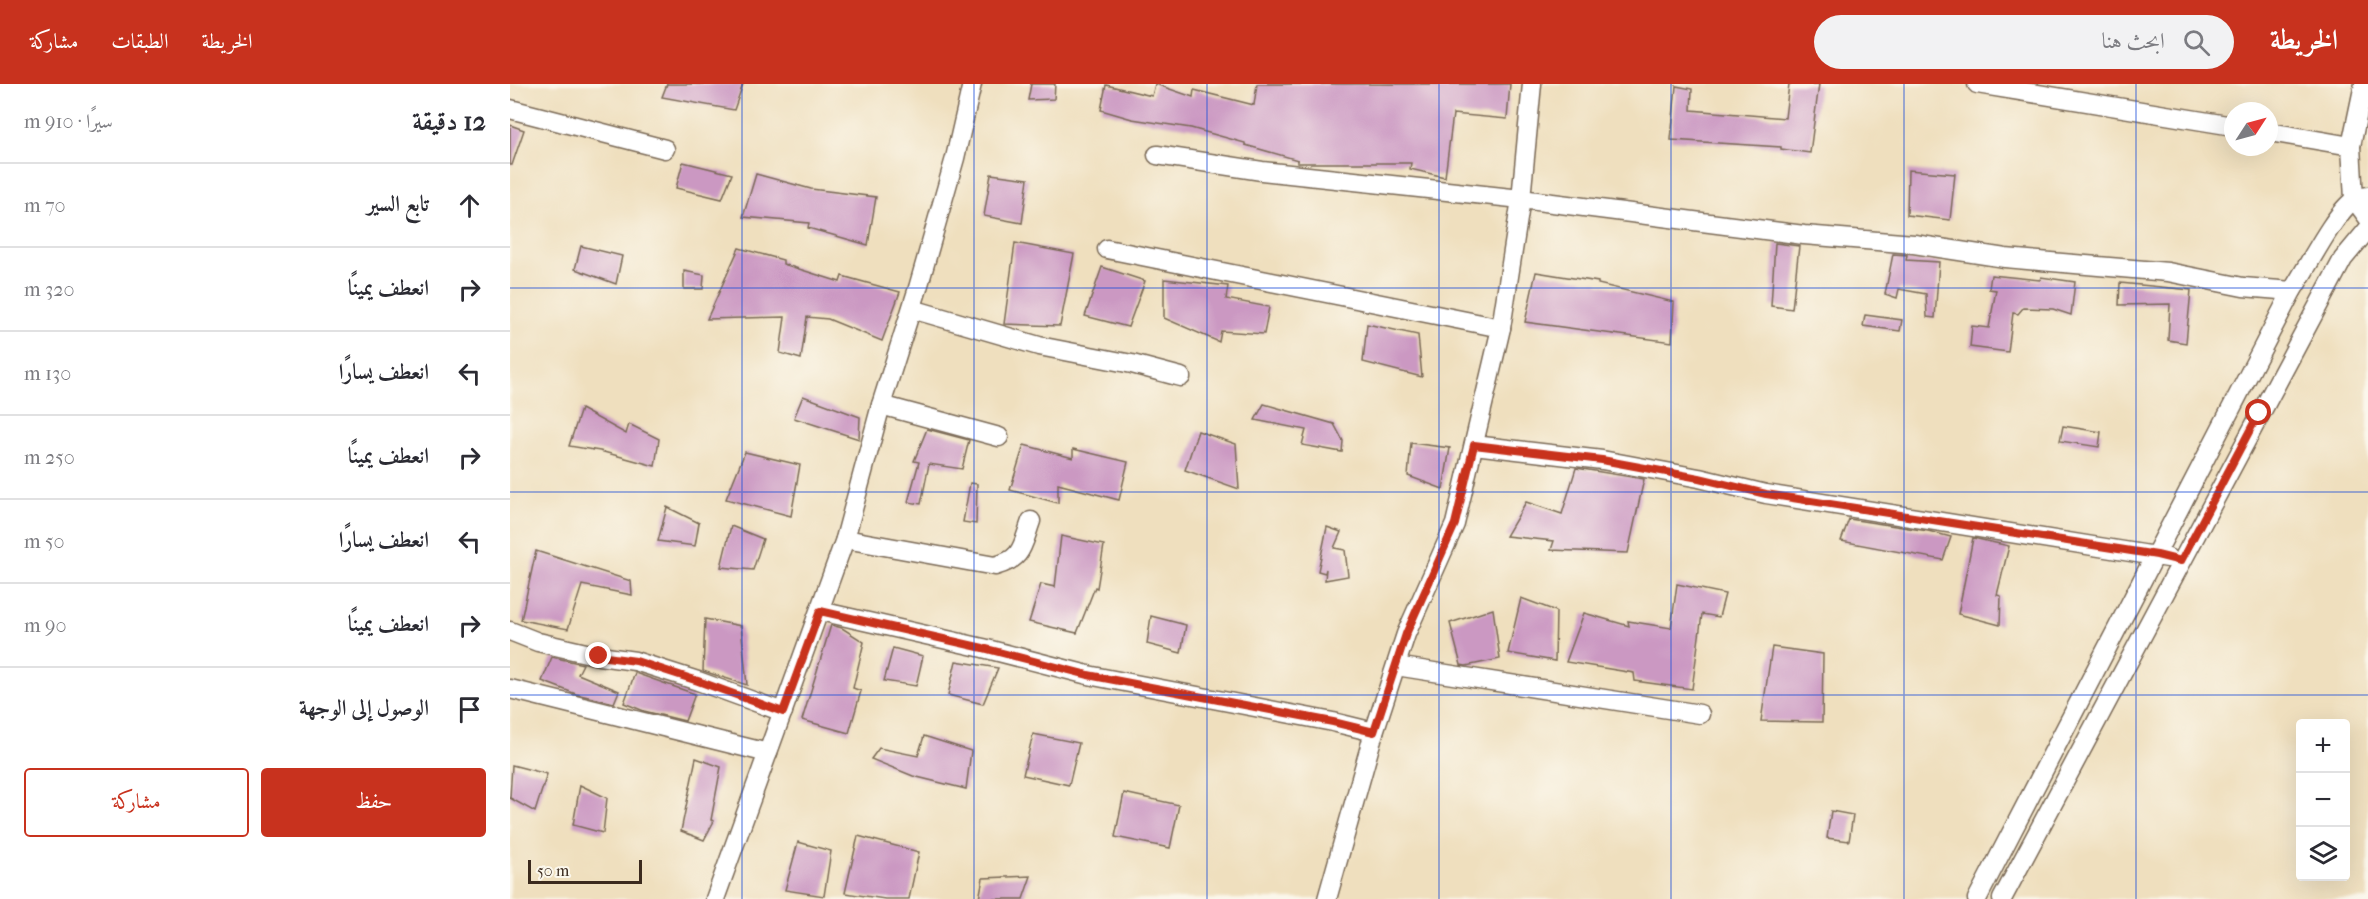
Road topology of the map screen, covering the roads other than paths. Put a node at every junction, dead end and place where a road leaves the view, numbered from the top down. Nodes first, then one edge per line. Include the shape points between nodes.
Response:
1 (972, 84) edge
2 (1532, 84) edge
3 (1977, 84) edge
4 (2364, 84) edge
5 (510, 109) edge
6 (2224, 125) edge
7 (2278, 134) edge
8 (2351, 146) junction
9 (664, 148) dead end
10 (1157, 155) dead end
11 (2361, 197) edge
12 (1521, 199) junction
13 (2368, 218) edge
14 (2368, 229) edge
15 (1107, 249) dead end
16 (2292, 291) junction
17 (912, 309) junction
18 (1501, 328) junction
19 (1181, 377) dead end
20 (881, 405) junction
21 (999, 437) dead end
22 (1474, 445) junction
23 (1031, 521) dead end
24 (845, 539) junction
25 (2157, 555) junction
26 (2181, 561) junction
27 (820, 611) junction
28 (510, 631) edge
29 (1396, 666) junction
30 (510, 689) edge
31 (783, 712) junction
32 (1700, 714) dead end
33 (1374, 732) junction
34 (768, 753) junction
35 (1988, 878) junction
36 (2007, 896) edge
37 (715, 899) edge
38 (1327, 899) edge
39 (1977, 899) edge

1 - 17 street
2 - 12 street
3 - 6 street
4 - 8 street
5 - 9 street
7 - 8 street
8 - 11 street
10 - 12 street via 1262,171
11 - 13 street
11 - 16 street via 2327,232
12 - 16 street via 2005,258 2168,272 2243,288
12 - 18 street
14 - 26 street via 2343,259
15 - 18 street
16 - 25 street
17 - 19 street via 1039,346
17 - 20 street
18 - 22 street
20 - 21 street
20 - 24 street
22 - 25 street via 1602,460 1766,494
22 - 29 street via 1455,524 1406,634
23 - 24 street via 1020,554 995,566
24 - 27 street
25 - 26 street
25 - 35 street
26 - 36 street
27 - 31 street
27 - 33 street via 1088,675
28 - 31 street via 538,642 636,661
29 - 32 street
29 - 33 street
30 - 34 street
31 - 34 street
33 - 38 street
34 - 37 street
35 - 36 street
35 - 39 street

